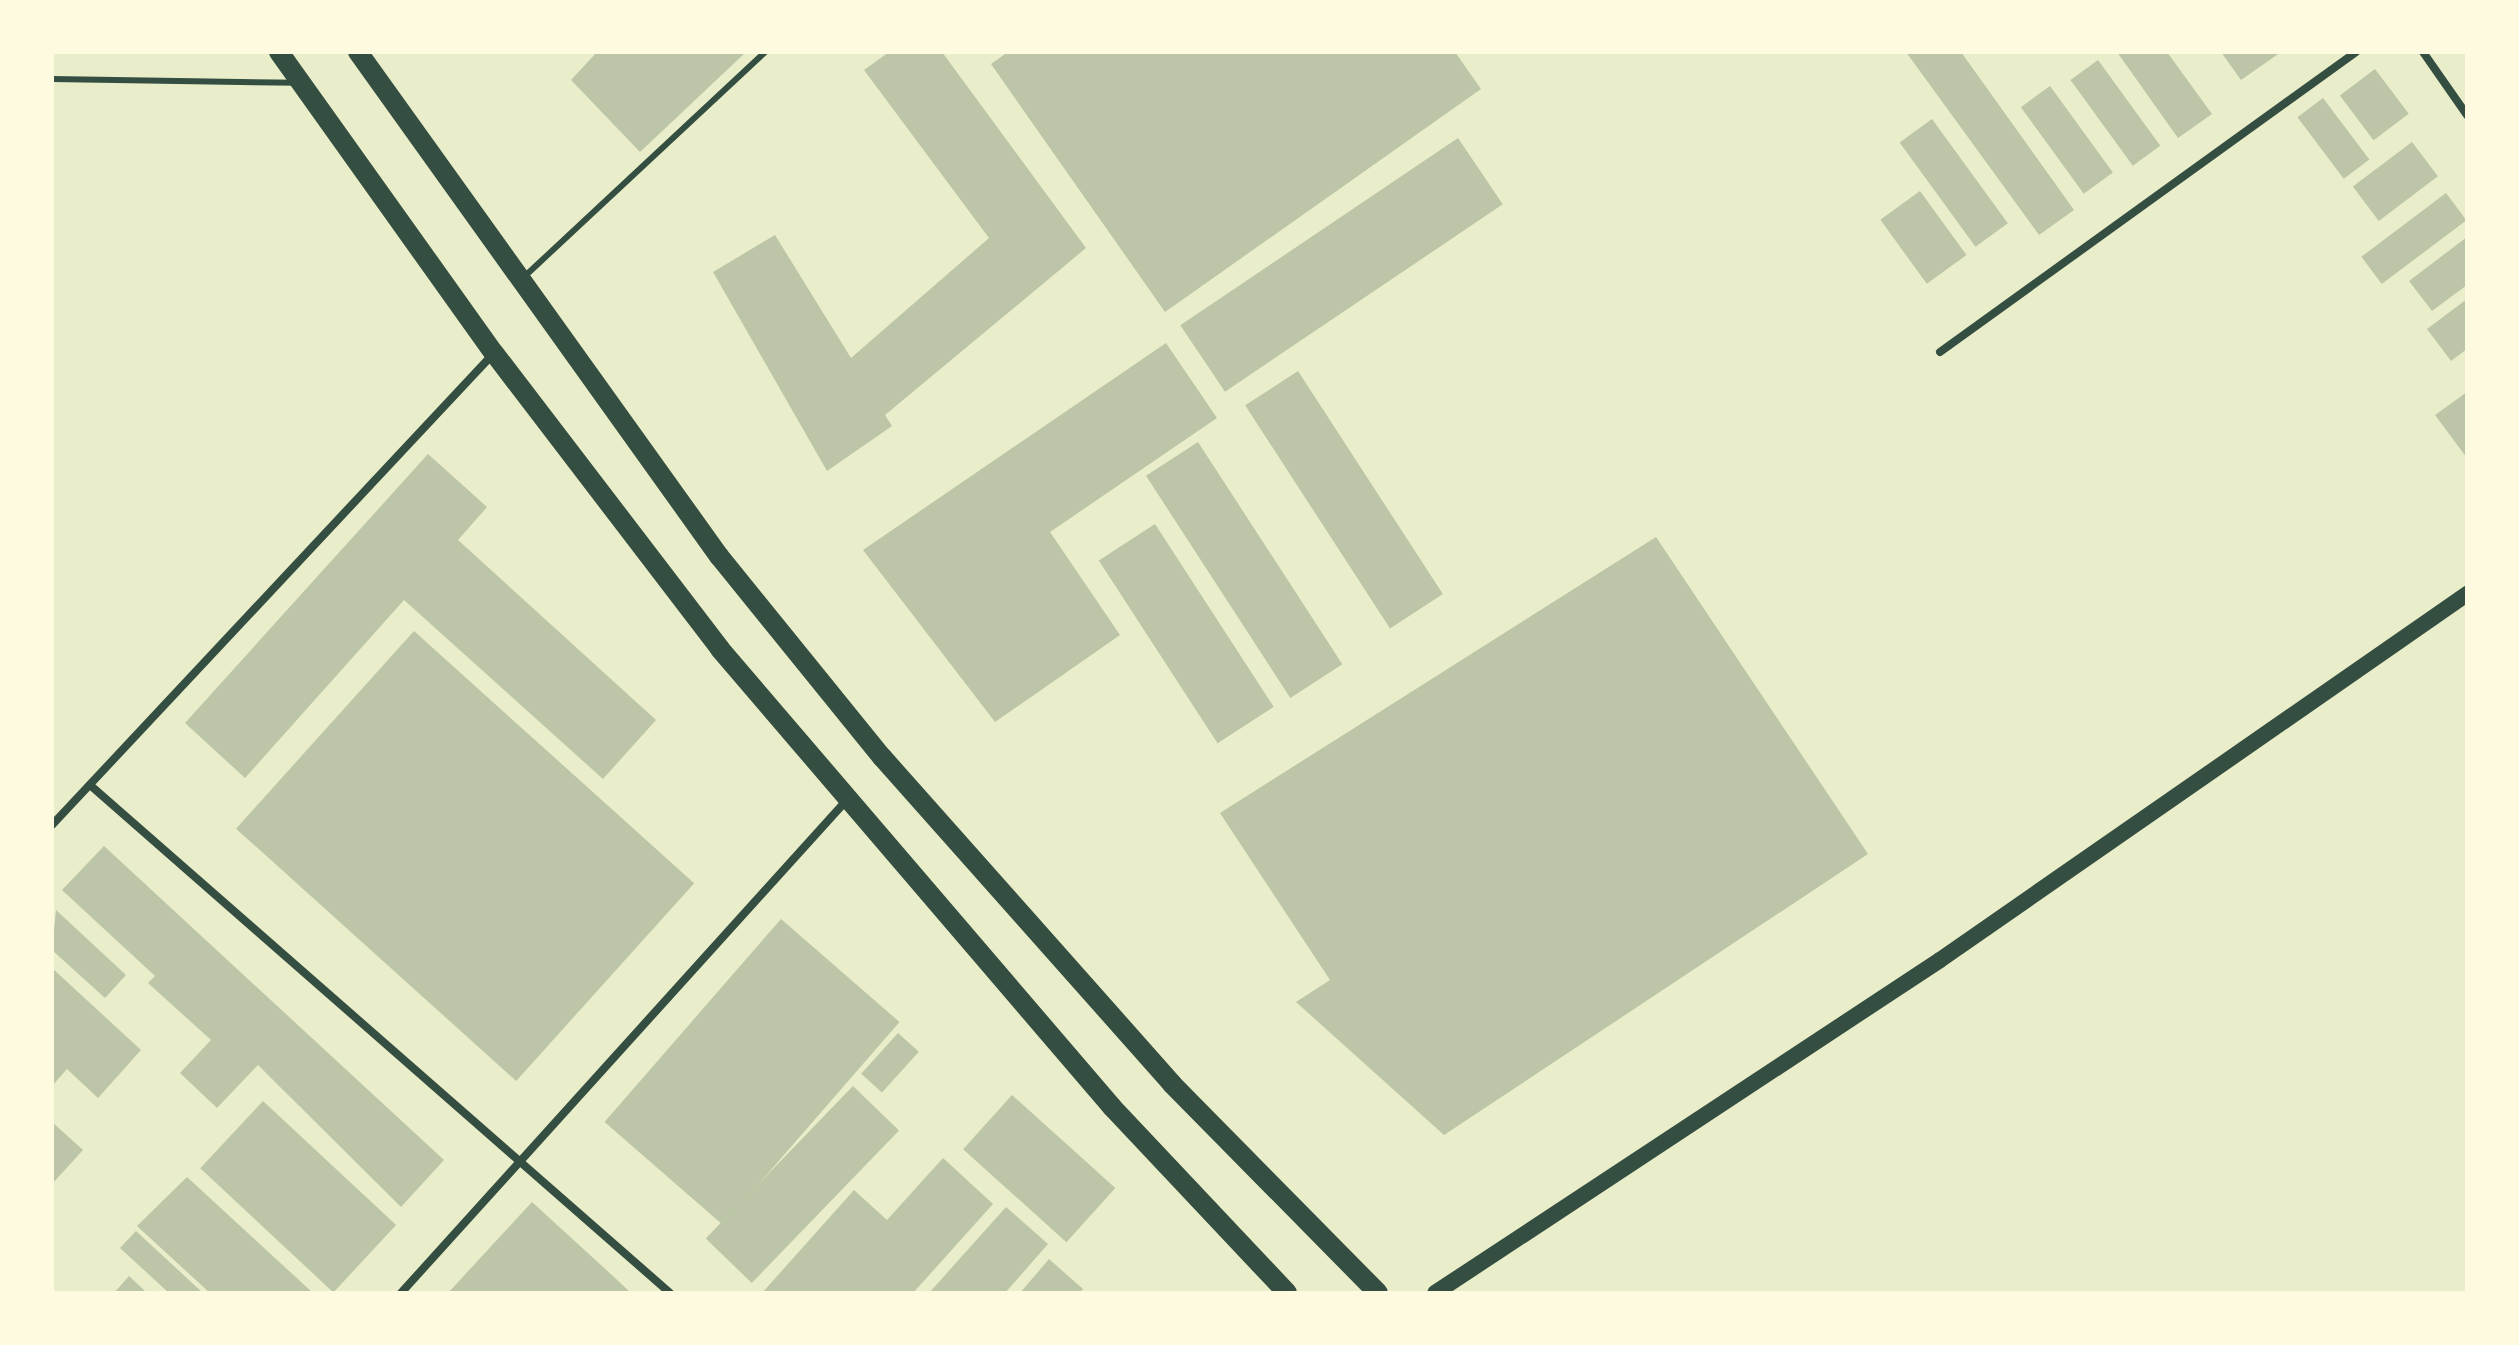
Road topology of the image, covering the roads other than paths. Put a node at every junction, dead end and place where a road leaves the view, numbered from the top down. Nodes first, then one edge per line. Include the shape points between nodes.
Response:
1 (279, 52) edge
2 (358, 52) edge
3 (765, 52) edge
4 (2356, 52) edge
5 (2423, 52) edge
6 (52, 79) edge
7 (301, 83) junction
8 (2467, 115) edge
9 (519, 282) junction
10 (1940, 352) dead end
11 (494, 353) junction
12 (2467, 594) edge
13 (90, 785) junction
14 (845, 802) junction
15 (52, 825) edge
16 (519, 1161) junction
17 (401, 1293) edge
18 (670, 1293) edge
19 (1287, 1293) edge
20 (1378, 1293) edge
21 (1435, 1293) edge

1 - 7 main road
2 - 9 main road
3 - 9 lane
4 - 10 street
5 - 8 street
6 - 7 lane
7 - 11 main road
9 - 20 main road via 719,556 882,757 1172,1084
11 - 13 street
11 - 14 main road
12 - 21 main road via 1940,960
13 - 15 street
13 - 16 street
14 - 16 street
14 - 19 main road
16 - 17 street
16 - 18 street

